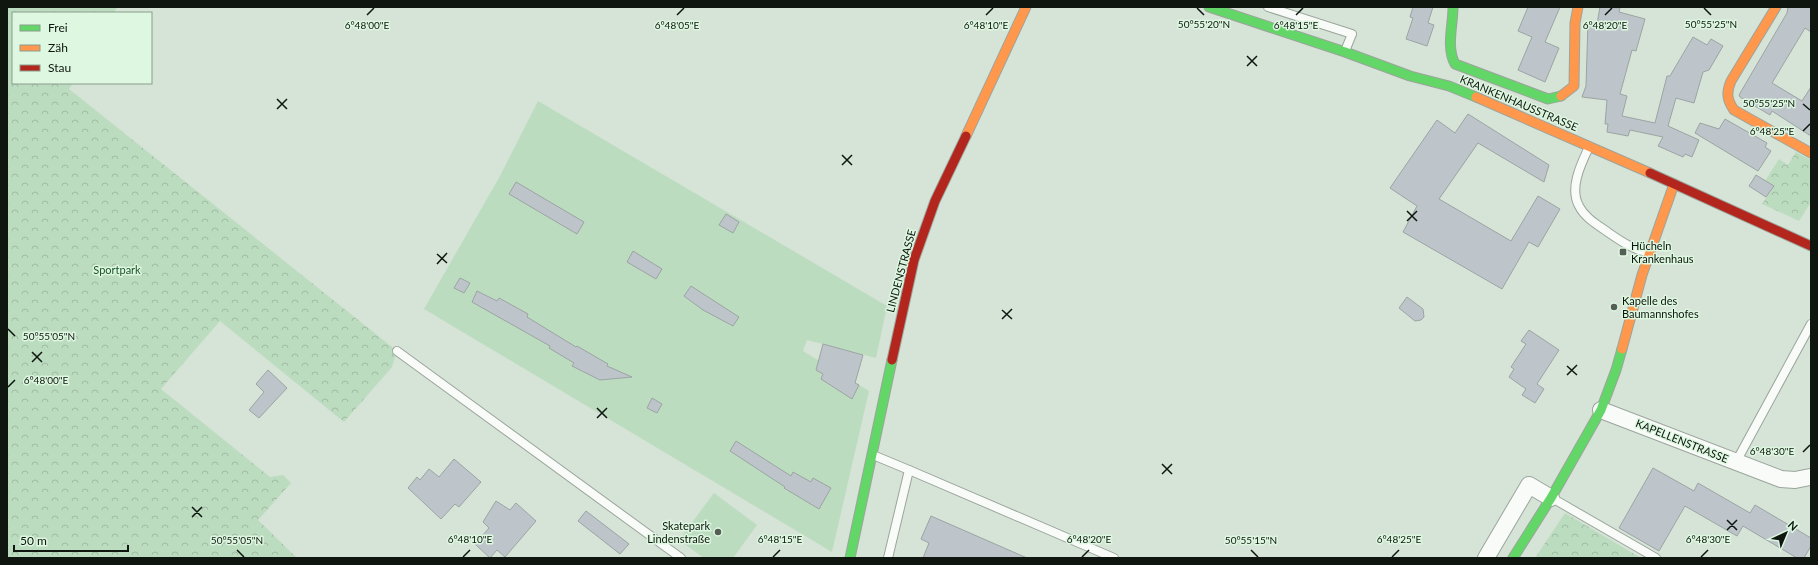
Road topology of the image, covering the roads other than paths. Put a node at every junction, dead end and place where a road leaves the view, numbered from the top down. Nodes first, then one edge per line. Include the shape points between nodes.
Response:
1 (1026, 7) edge
2 (1209, 7) edge
3 (1268, 7) edge
4 (1453, 7) edge
5 (1578, 7) edge
6 (1776, 7) edge
7 (1344, 52) junction
8 (1589, 147) junction
9 (1811, 153) edge
10 (1674, 184) junction
11 (1811, 246) edge
12 (1651, 253) junction
13 (1811, 324) edge
14 (397, 352) dead end
15 (1600, 410) junction
16 (872, 455) junction
17 (1736, 462) junction
18 (908, 470) junction
19 (1810, 477) dead end
20 (1551, 498) junction
21 (681, 558) edge
22 (850, 558) edge
23 (888, 558) edge
24 (1114, 558) edge
25 (1486, 558) edge
26 (1513, 558) edge
27 (1656, 558) edge

1 - 16 street, LINDENSTRASSE via 935,201 914,260
2 - 7 street, KRANKENHAUSSTRASSE
3 - 7 lane via 1352,34
4 - 5 street via 1453,26 1449,41 1451,58 1455,64 1548,99 1559,98 1574,86
6 - 9 street via 1731,81 1726,92 1728,102 1734,110
7 - 8 street, KRANKENHAUSSTRASSE via 1410,76 1449,86
8 - 10 street, KRANKENHAUSSTRASSE
8 - 12 lane via 1580,166 1575,187 1578,206 1591,220 1628,246
10 - 11 street, KRANKENHAUSSTRASSE
10 - 12 street
12 - 15 street via 1642,276 1616,370
13 - 17 lane
14 - 21 lane
15 - 17 street, KAPELLENSTRASSE
15 - 20 street
16 - 18 lane
16 - 22 street, LINDENSTRASSE
17 - 19 street, KAPELLENSTRASSE via 1781,479
18 - 23 lane
18 - 24 lane
20 - 25 street via 1529,485
20 - 26 street
20 - 27 lane

